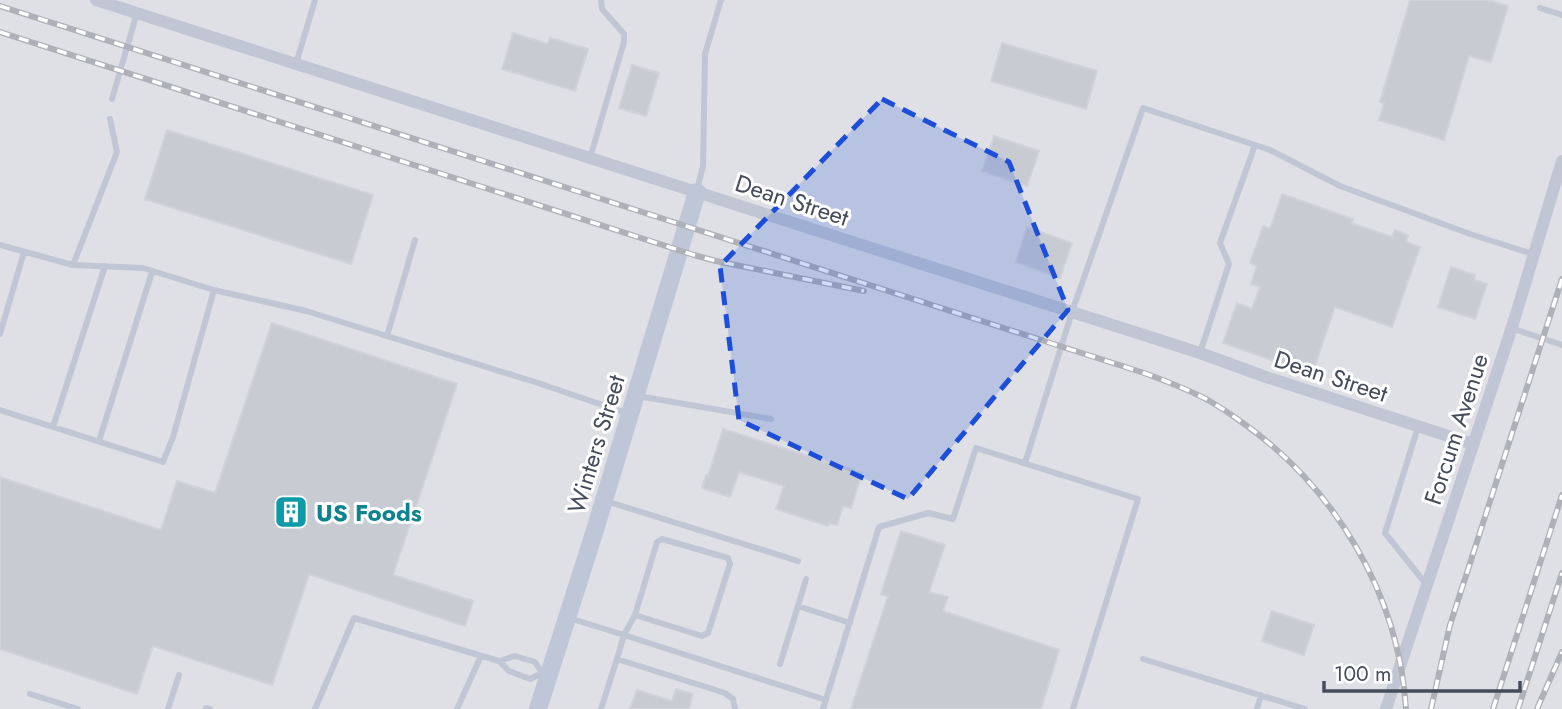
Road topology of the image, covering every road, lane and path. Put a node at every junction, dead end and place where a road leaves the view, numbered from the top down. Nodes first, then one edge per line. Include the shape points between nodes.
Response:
1 (96, 0) edge
2 (315, 0) edge
3 (601, 0) edge
4 (721, 0) edge
5 (1540, 8) dead end
6 (137, 13) junction
7 (1562, 15) edge
8 (296, 64) junction
9 (112, 99) dead end
10 (110, 119) dead end
11 (1255, 145) junction
12 (590, 158) junction
13 (1562, 161) edge
14 (697, 192) junction
15 (415, 240) dead end
16 (0, 245) edge
17 (24, 252) junction
18 (1534, 254) junction
19 (73, 265) junction
20 (105, 266) junction
21 (152, 272) junction
22 (214, 290) junction
23 (1072, 312) junction
24 (1511, 328) junction
25 (0, 334) edge
26 (387, 336) junction
27 (1562, 345) edge
28 (1200, 353) junction
29 (636, 396) junction
30 (0, 410) edge
31 (630, 415) junction
32 (771, 419) dead end
33 (53, 427) junction
34 (1418, 427) junction
35 (99, 442) junction
36 (1473, 444) junction
37 (1025, 463) junction
38 (604, 501) junction
39 (798, 561) dead end
40 (806, 579) dead end
41 (1427, 586) junction
42 (798, 607) junction
43 (635, 615) junction
44 (567, 617) junction
45 (850, 623) junction
46 (624, 635) junction
47 (481, 656) junction
48 (617, 659) junction
49 (1143, 659) dead end
50 (499, 661) junction
51 (780, 664) dead end
52 (545, 674) junction
53 (179, 675) dead end
54 (30, 694) dead end
55 (1261, 695) junction
56 (826, 700) junction
57 (78, 709) edge
58 (168, 709) edge
59 (315, 709) edge
60 (457, 709) edge
61 (538, 709) edge
62 (601, 709) edge
63 (735, 709) edge
64 (823, 709) edge
65 (1073, 709) edge
66 (1257, 709) edge
67 (1305, 709) edge
68 (1386, 709) edge

1 - 6 street, Dean Street
2 - 8 lane
3 - 12 lane via 602,9 624,34 624,42
4 - 14 lane via 705,54 703,166
5 - 7 lane
6 - 8 street, Dean Street
6 - 9 lane
8 - 12 street, Dean Street
10 - 19 lane via 117,152
11 - 18 lane via 1340,186
11 - 23 lane via 1143,108
11 - 28 lane via 1220,243 1228,264
12 - 14 street, Dean Street
13 - 18 street, Forcum Avenue
14 - 23 street, Dean Street
14 - 29 street, Winters Street
15 - 26 lane
16 - 17 lane
17 - 19 lane
17 - 25 lane
18 - 24 street, Forcum Avenue
19 - 20 lane
20 - 21 lane
20 - 33 lane
21 - 22 lane
21 - 35 lane
22 - 26 lane
22 - 35 lane via 163,462
23 - 28 street, Dean Street
23 - 37 lane
24 - 27 lane
24 - 36 street, Forcum Avenue
26 - 31 lane
28 - 34 street, Dean Street
29 - 31 street, Winters Street
29 - 32 lane
30 - 33 lane
31 - 38 street, Winters Street
33 - 35 lane
34 - 36 street, Dean Street
34 - 41 lane via 1385,533
36 - 41 street, Forcum Avenue
37 - 45 lane via 976,447 953,519 928,513 880,527
37 - 65 lane via 1138,499
38 - 39 lane
38 - 44 street, Winters Street
40 - 42 lane
41 - 68 street, Forcum Avenue
42 - 45 lane
42 - 51 lane
43 - 43 lane via 657,542 662,539 727,558 730,564 708,633 702,636
43 - 46 lane
44 - 46 lane
44 - 52 street, Winters Street
45 - 56 lane
46 - 48 lane
46 - 56 lane
47 - 50 lane
47 - 59 lane via 354,618
47 - 60 lane
48 - 62 lane
48 - 63 lane via 725,693 733,699
49 - 55 lane
50 - 52 lane via 509,671 530,679
50 - 52 lane via 515,656 535,662
52 - 61 street, Winters Street
53 - 58 lane
54 - 57 lane
55 - 66 lane
55 - 67 lane
56 - 64 lane

